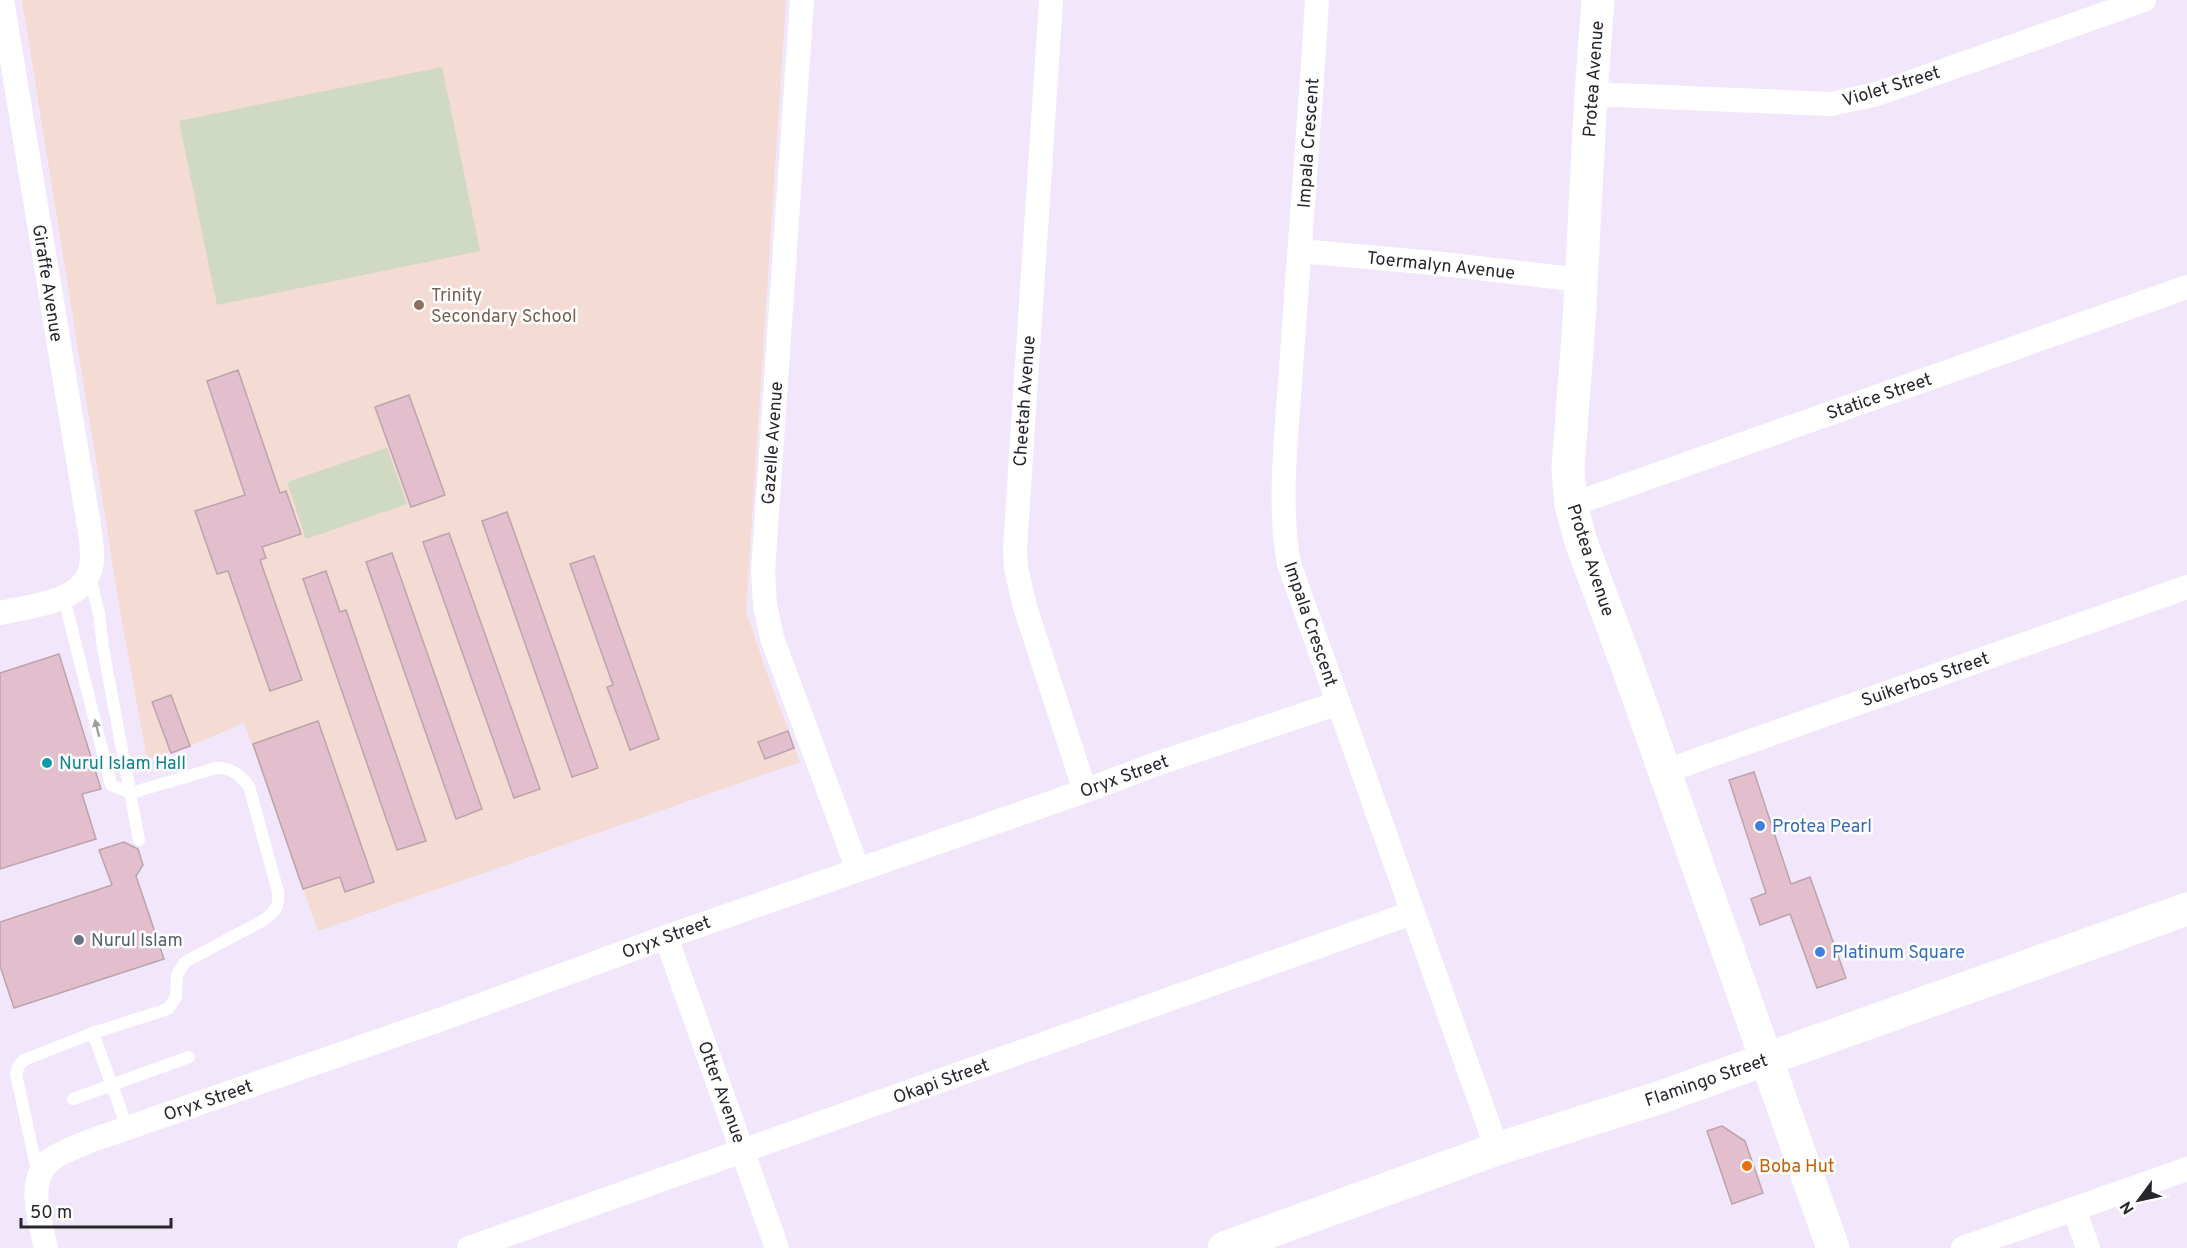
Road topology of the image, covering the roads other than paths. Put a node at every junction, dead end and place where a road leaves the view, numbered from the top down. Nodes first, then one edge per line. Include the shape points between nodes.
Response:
1 (2, 0) edge
2 (802, 0) edge
3 (1052, 0) edge
4 (1317, 0) edge
5 (1598, 0) edge
6 (2144, 0) edge
7 (1591, 94) junction
8 (1300, 251) junction
9 (1581, 280) junction
10 (2187, 287) edge
11 (1571, 505) junction
12 (90, 569) junction
13 (2187, 587) edge
14 (64, 598) junction
15 (0, 613) edge
16 (1338, 703) junction
17 (1664, 772) junction
18 (1085, 791) junction
19 (131, 793) junction
20 (139, 840) dead end
21 (858, 870) junction
22 (2187, 909) edge
23 (1412, 913) junction
24 (666, 937) junction
25 (93, 1034) junction
26 (189, 1057) dead end
27 (1767, 1059) junction
28 (112, 1084) junction
29 (72, 1099) dead end
30 (127, 1127) junction
31 (1497, 1149) junction
32 (743, 1152) junction
33 (2187, 1169) edge
34 (39, 1176) junction
35 (2074, 1209) junction
36 (46, 1248) edge
37 (470, 1248) edge
38 (777, 1248) edge
39 (1224, 1248) edge
40 (1833, 1248) edge
41 (1963, 1248) edge
42 (2088, 1248) edge

1 - 12 street, Giraffe Avenue via 88,520
2 - 21 street, Gazelle Avenue via 763,571 765,605 772,638
3 - 18 street, Cheetah Avenue via 1015,548 1025,608
4 - 8 street, Impala Crescent
5 - 7 street, Protea Avenue
6 - 7 street, Violet Street via 1877,94 1831,104
7 - 9 street, Protea Avenue
8 - 9 street, Toermalyn Avenue
8 - 16 street, Impala Crescent via 1283,519 1289,564
9 - 11 street, Protea Avenue via 1568,468
10 - 11 street, Statice Street
11 - 17 street, Protea Avenue
12 - 14 street via 74,592
12 - 19 lane
13 - 17 street, Suikerbos Street
14 - 15 street
19 -> 14 lane via 111,785
16 - 18 street, Oryx Street
16 - 23 street, Impala Crescent
17 - 27 street, Protea Avenue
18 - 21 street, Oryx Street
19 - 20 lane
19 - 25 lane via 216,768 229,768 239,775 249,786 279,905 264,920 185,962 177,975 176,997 168,1009
21 - 24 street, Oryx Street
22 - 27 street, Flamingo Street
23 - 31 street, Impala Crescent
23 - 32 street, Okapi Street
24 - 30 street, Oryx Street
24 - 32 street, Otter Avenue
25 - 28 lane
25 - 34 lane via 19,1065 16,1074
26 - 28 lane
27 - 31 street, Flamingo Street
27 - 40 street, Protea Avenue
28 - 29 lane
28 - 30 lane
30 - 34 street, Oryx Street via 51,1159
31 - 39 street, Flamingo Street
32 - 37 street, Okapi Street
32 - 38 street, Otter Avenue
33 - 35 street
34 - 36 street via 38,1213
35 - 41 street
35 - 42 street

